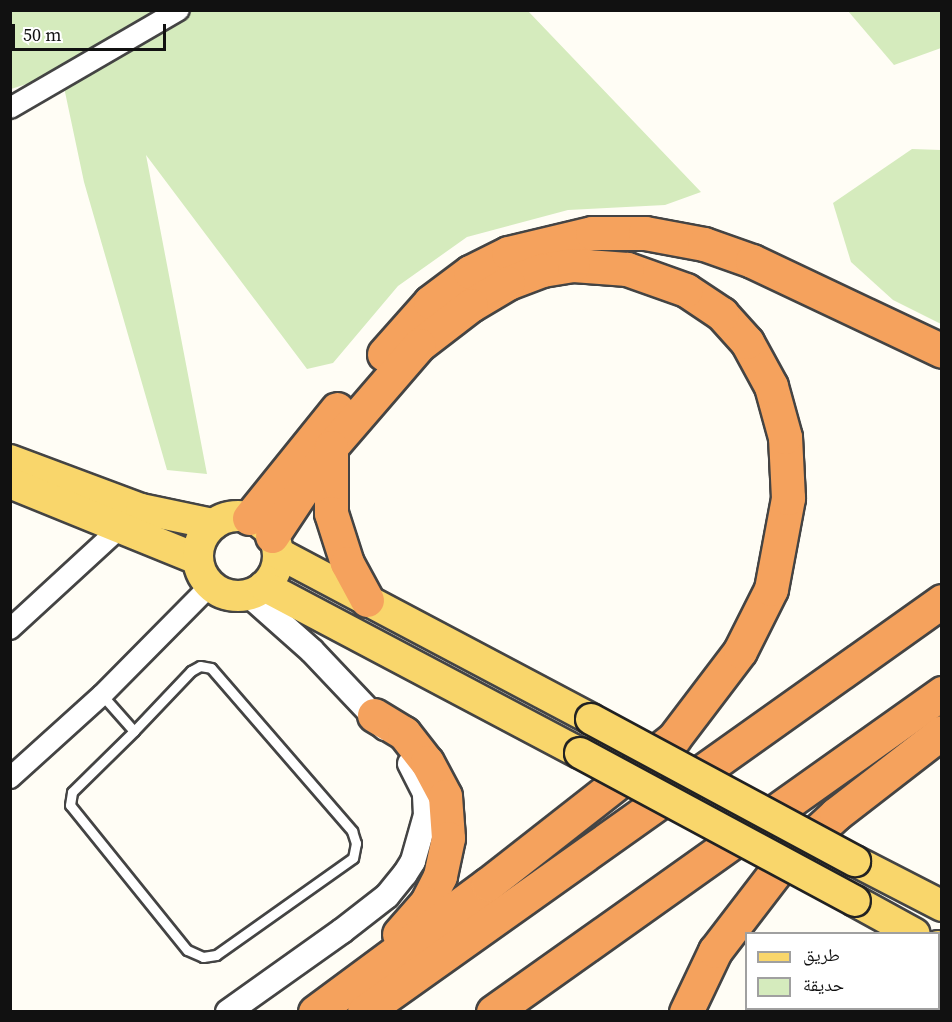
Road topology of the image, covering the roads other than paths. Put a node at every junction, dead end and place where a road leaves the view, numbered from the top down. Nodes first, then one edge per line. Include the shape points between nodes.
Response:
1 (179, 10) edge
2 (11, 107) edge
3 (942, 351) edge
4 (331, 447) junction
5 (10, 460) edge
6 (10, 483) edge
7 (213, 524) junction
8 (122, 525) junction
9 (266, 536) junction
10 (197, 559) junction
11 (210, 586) junction
12 (256, 591) junction
13 (367, 600) junction
14 (942, 601) edge
15 (10, 629) edge
16 (942, 693) edge
17 (102, 695) junction
18 (374, 715) junction
19 (134, 731) junction
20 (942, 732) edge
21 (10, 778) edge
22 (942, 906) edge
23 (913, 932) edge
24 (360, 980) junction
25 (228, 1011) edge
26 (315, 1011) edge
27 (364, 1011) edge
28 (493, 1011) edge
29 (687, 1011) edge

1 - 2 street
3 - 9 highway via 752,261 704,244 645,233 592,233 530,246 470,272 430,302 393,341
4 - 9 highway
4 - 13 highway via 331,513 347,563
4 - 24 highway via 419,345 471,305 508,283 573,265 627,269 661,280 687,290 722,314 747,342 771,386 785,437 788,498 771,589 718,686 674,738
5 - 7 main road via 141,509
6 - 8 main road
7 - 9 main road via 237,516
7 - 10 main road via 199,546
8 - 10 main road
8 - 15 street
9 - 12 main road via 275,572
9 - 13 main road
10 - 11 main road
11 - 12 main road via 235,596
11 - 17 street
12 - 18 street
12 - 23 main road, bridge via 580,753
13 - 22 main road, bridge
14 - 27 highway
16 - 28 highway
17 - 19 lane
17 - 21 street
18 - 24 highway via 404,733 427,762 445,796 448,838 440,876 426,903
18 - 25 street via 409,763 425,793 423,831 413,861 387,896
19 - 19 lane via 191,671 200,666 211,668 352,831 356,843 352,858 216,955 203,957 187,950 70,806 72,792
20 - 29 highway via 836,814 781,865 715,951
24 - 26 highway

